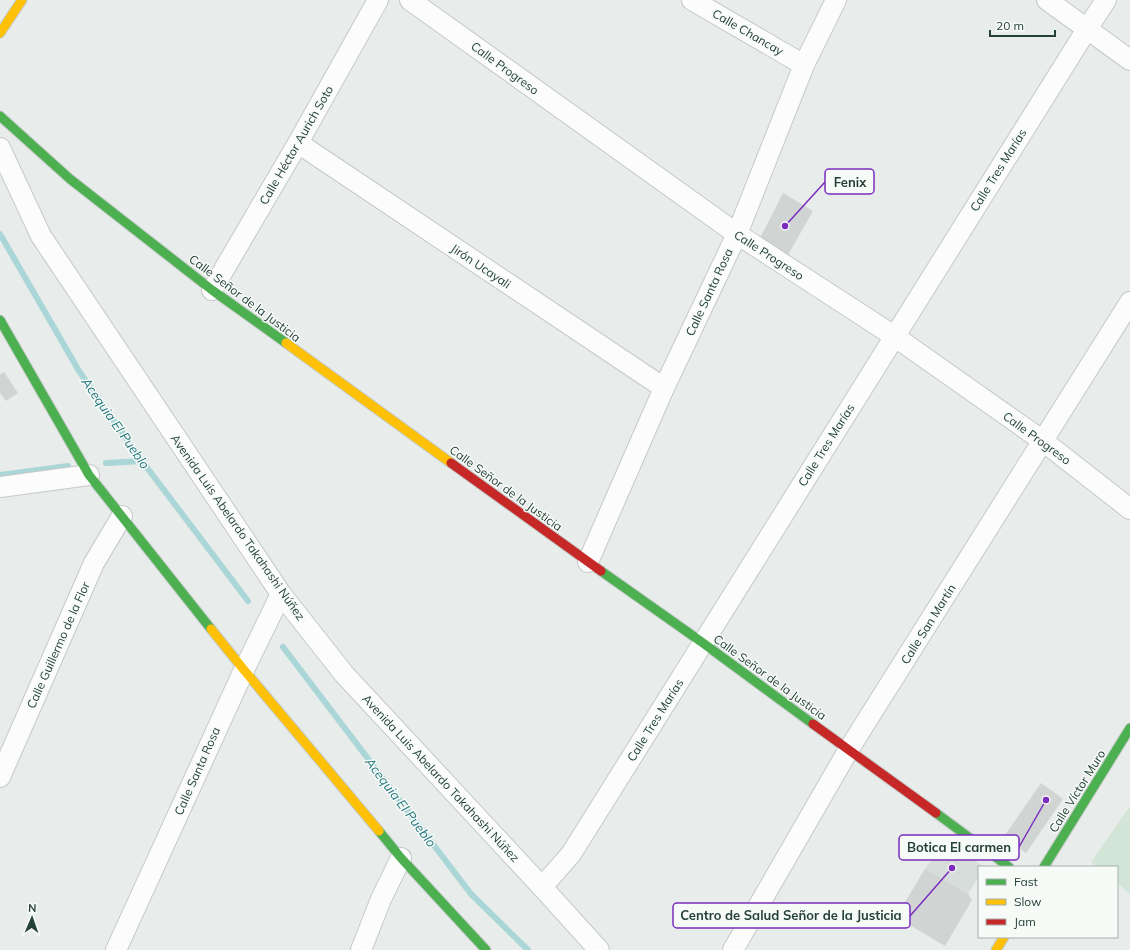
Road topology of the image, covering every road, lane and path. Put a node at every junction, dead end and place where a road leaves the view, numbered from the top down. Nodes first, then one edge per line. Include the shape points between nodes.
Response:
1 (22, 0) edge
2 (378, 0) edge
3 (410, 0) edge
4 (692, 0) edge
5 (836, 0) edge
6 (1046, 0) edge
7 (1106, 0) edge
8 (1087, 29) junction
9 (0, 33) edge
10 (1130, 60) edge
11 (804, 65) junction
12 (0, 116) edge
13 (298, 143) junction
14 (0, 148) edge
15 (737, 234) junction
16 (212, 290) junction
17 (1130, 302) edge
18 (0, 320) edge
19 (894, 336) junction
20 (664, 388) junction
21 (1043, 441) junction
22 (89, 475) junction
23 (0, 487) edge
24 (1130, 509) edge
25 (122, 516) junction
26 (588, 562) junction
27 (281, 594) junction
28 (703, 643) junction
29 (244, 670) junction
30 (1130, 728) edge
31 (849, 749) junction
32 (0, 777) edge
33 (401, 858) junction
34 (1008, 866) edge
35 (1045, 866) edge
36 (542, 887) junction
37 (1003, 938) edge
38 (116, 950) edge
39 (361, 950) edge
40 (486, 950) edge
41 (599, 950) edge
42 (733, 950) edge
43 (996, 950) edge

1 - 9 street
2 - 13 street, Calle Héctor Aurich Soto
3 - 15 street, Calle Progreso
4 - 11 street, Calle Chancay
5 - 11 street, Calle Santa Rosa
6 - 8 street
7 - 8 street, Calle Tres Marías
8 - 10 street
8 - 19 street, Calle Tres Marías
11 - 15 street, Calle Santa Rosa
12 - 16 street, Calle Señor de la Justicia via 70,179
13 - 16 street, Calle Héctor Aurich Soto
13 - 20 street, Jirón Ucayali
14 - 27 street, Avenida Luis Abelardo Takahashi Núñez via 41,236
15 - 19 street, Calle Progreso
15 - 20 street, Calle Santa Rosa
16 - 26 street, Calle Señor de la Justicia
17 - 21 street, Calle San Martín
18 - 22 street
19 - 21 street, Calle Progreso
19 - 28 street, Calle Tres Marías
20 - 26 street, Calle Santa Rosa
21 - 24 street, Calle Progreso
21 - 31 street, Calle San Martín
22 - 23 street
22 - 25 street
25 - 29 street
25 - 32 street, Calle Guillermo de la Flor via 94,563
26 - 28 street, Calle Señor de la Justicia
27 - 29 street, Calle Santa Rosa
27 - 36 street, Avenida Luis Abelardo Takahashi Núñez via 344,674
28 - 31 street, Calle Señor de la Justicia
28 - 36 street, Calle Tres Marías via 571,854
29 - 33 street
29 - 38 street, Calle Santa Rosa
30 - 35 street, Calle Víctor Muro
31 - 34 street, Calle Señor de la Justicia
31 - 42 street, Calle San Martín
33 - 39 street
33 - 40 street
36 - 41 street, Avenida Luis Abelardo Takahashi Núñez
37 - 43 street

